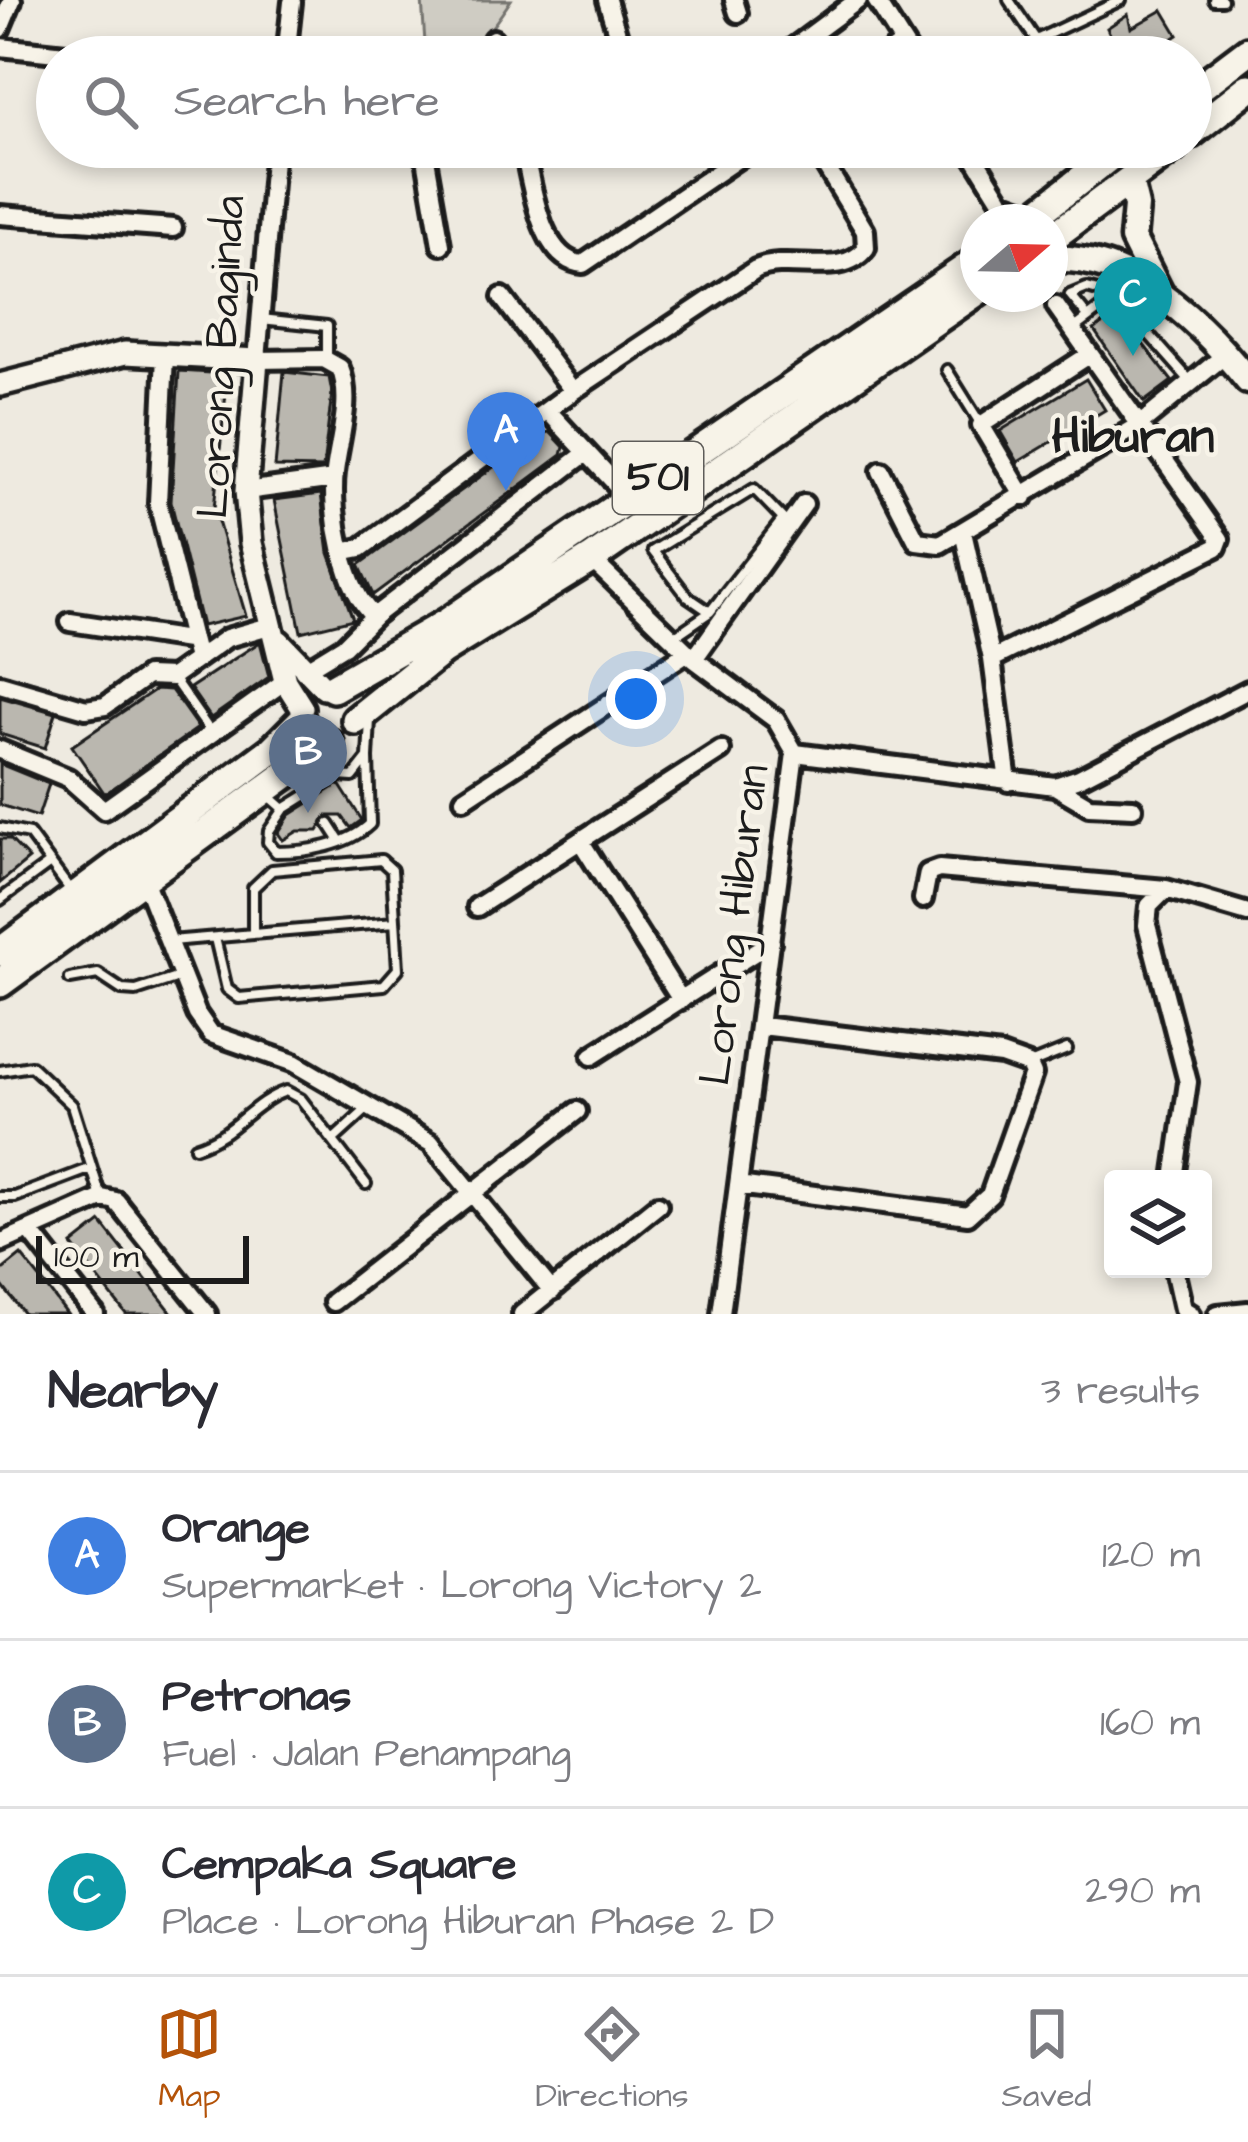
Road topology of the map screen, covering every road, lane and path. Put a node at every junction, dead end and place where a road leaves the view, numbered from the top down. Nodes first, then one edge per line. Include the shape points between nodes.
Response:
1 (12, 0) edge
2 (608, 0) edge
3 (858, 0) edge
4 (876, 0) edge
5 (1009, 0) edge
6 (1120, 0) edge
7 (292, 2) edge
8 (1101, 4) edge
9 (0, 29) edge
10 (288, 36) edge
11 (619, 36) edge
12 (809, 36) edge
13 (899, 36) edge
14 (1033, 36) edge
15 (1043, 36) edge
16 (0, 47) edge
17 (36, 51) edge
18 (1248, 51) edge
19 (1212, 78) edge
20 (1248, 88) edge
21 (1212, 117) edge
22 (273, 168) edge
23 (427, 168) edge
24 (529, 168) edge
25 (724, 168) edge
26 (826, 168) edge
27 (981, 168) edge
28 (1096, 168) edge
29 (1107, 168) edge
30 (1148, 168) edge
31 (1130, 182) junction
32 (1002, 202) joint
33 (1005, 204) edge
34 (1059, 204) edge
35 (1068, 211) edge
36 (0, 215) edge
37 (173, 228) dead end
38 (1133, 239) junction
39 (440, 245) dead end
40 (1068, 260) edge
41 (1105, 262) junction
42 (960, 272) edge
43 (1162, 296) junction
44 (502, 297) dead end
45 (1116, 297) junction
46 (960, 303) edge
47 (1060, 312) edge
48 (1088, 317) junction
49 (260, 319) junction
50 (1072, 329) junction
51 (165, 355) junction
52 (1089, 355) junction
53 (1225, 355) junction
54 (257, 360) junction
55 (327, 360) junction
56 (947, 370) dead end
57 (1197, 381) junction
58 (1248, 381) edge
59 (0, 385) edge
60 (573, 391) junction
61 (547, 410) junction
62 (981, 425) junction
63 (1138, 426) junction
64 (717, 439) junction
65 (744, 452) junction
66 (586, 453) junction
67 (881, 472) dead end
68 (334, 479) junction
69 (246, 491) junction
70 (628, 497) junction
71 (1024, 497) junction
72 (804, 504) dead end
73 (963, 532) junction
74 (346, 550) junction
75 (591, 560) junction
76 (710, 612) junction
77 (374, 616) junction
78 (70, 622) dead end
79 (276, 632) junction
80 (674, 637) junction
81 (188, 640) junction
82 (691, 655) junction
83 (197, 659) junction
84 (992, 659) junction
85 (172, 676) junction
86 (311, 682) junction
87 (0, 684) edge
88 (1248, 690) edge
89 (302, 714) junction
90 (363, 716) junction
91 (214, 736) junction
92 (329, 743) junction
93 (0, 750) edge
94 (721, 750) dead end
95 (795, 753) junction
96 (368, 758) junction
97 (1008, 782) junction
98 (1054, 786) junction
99 (262, 790) junction
100 (464, 799) dead end
101 (1133, 808) dead end
102 (284, 809) junction
103 (329, 824) dead end
104 (0, 828) edge
105 (340, 842) junction
106 (581, 842) junction
107 (50, 863) junction
108 (143, 877) junction
109 (1166, 889) junction
110 (74, 896) junction
111 (923, 899) dead end
112 (0, 900) edge
113 (476, 908) dead end
114 (1248, 913) edge
115 (395, 922) junction
116 (254, 934) junction
117 (215, 938) junction
118 (170, 941) junction
119 (771, 942) junction
120 (0, 952) edge
121 (183, 975) junction
122 (70, 979) dead end
123 (0, 983) edge
124 (681, 1000) junction
125 (762, 1026) junction
126 (1067, 1049) dead end
127 (592, 1056) dead end
128 (1029, 1065) junction
129 (0, 1071) edge
130 (369, 1105) junction
131 (577, 1111) dead end
132 (333, 1140) junction
133 (195, 1147) dead end
134 (89, 1169) junction
135 (1175, 1170) edge
136 (366, 1184) dead end
137 (738, 1185) junction
138 (474, 1192) junction
139 (0, 1197) edge
140 (102, 1198) junction
141 (658, 1205) dead end
142 (30, 1231) junction
143 (0, 1244) edge
144 (1175, 1278) edge
145 (552, 1291) junction
146 (333, 1302) dead end
147 (1248, 1311) edge
148 (95, 1314) edge
149 (207, 1314) edge
150 (522, 1314) edge
151 (721, 1314) edge
152 (1191, 1314) edge
153 (1218, 1314) edge

1 - 9 street
2 - 11 street
3 - 12 street
4 - 13 street
5 - 14 lane
6 - 8 lane
7 - 10 street
8 - 15 lane
16 - 17 street
18 - 19 main road
20 - 21 main road
22 - 49 street, Lorong Baginda
23 - 39 street
24 - 25 street via 553,245 583,264
26 - 60 street via 868,239 860,257 756,269
27 - 32 street
28 - 34 main road
29 - 31 main road
30 - 31 main road
31 - 35 main road
31 - 38 main road
32 - 33 street
36 - 37 street
38 - 41 main road
38 - 43 main road
40 - 41 main road
41 - 43 main road
42 - 64 main road, 501
43 - 53 main road
44 - 60 street
45 - 48 lane
45 - 48 lane via 1087,288 1070,295
45 - 57 lane
46 - 65 main road, 501
47 - 50 street
48 - 50 lane
49 - 54 street, Lorong Baginda
49 - 55 lane via 327,326
50 - 52 street
51 - 54 street
51 - 59 street via 125,353
51 - 81 street via 158,503
52 - 62 street
52 - 63 street
53 - 57 street
53 - 58 main road
54 - 55 street
54 - 69 street, Lorong Baginda
55 - 68 street via 340,368 346,387
56 - 62 lane
57 - 63 street
60 - 61 street
61 - 66 street
61 - 74 street via 361,548
62 - 71 street
63 - 71 street
63 - 84 street via 1218,531 1217,547
64 - 65 main road
64 - 70 main road, 501
65 - 75 main road, 501
66 - 70 street
66 - 77 street
67 - 73 street via 917,541 940,544
68 - 69 street
68 - 74 street
69 - 79 street, Lorong Baginda
70 - 86 main road, 501 via 432,632
71 - 73 street
72 - 82 street
73 - 84 street
74 - 77 street via 357,602
75 - 80 street, Lorong Hiburan
75 - 90 main road, 501 via 442,650
76 - 76 lane via 783,519 754,489 652,551
76 - 80 lane
77 - 86 street
78 - 81 street
79 - 83 street via 227,638
79 - 86 street, Lorong Baginda
80 - 82 street, Lorong Hiburan
81 - 83 street
82 - 95 street, Lorong Hiburan via 776,720
82 - 100 street
83 - 85 street
84 - 97 street
85 - 87 street via 147,676 105,706 86,709
85 - 91 lane
86 - 89 main road
86 - 90 main road via 351,699
86 - 91 street
88 - 98 street
89 - 92 main road via 306,733
89 - 110 main road via 272,750
90 - 92 main road
90 - 96 lane
91 - 93 street via 104,810 68,778
92 - 99 main road
94 - 106 street
95 - 97 street
95 - 119 street, Lorong Hiburan
96 - 102 lane via 353,777 337,776
96 - 105 lane via 370,824
97 - 98 street
98 - 101 street via 1089,806
99 - 102 lane
99 - 108 main road
102 - 105 lane via 268,831 276,852
103 - 105 lane
104 - 107 lane via 29,834
106 - 113 street
106 - 124 street
107 - 110 lane
107 - 112 lane
108 - 118 street
108 - 123 main road
109 - 111 street via 935,869
109 - 114 street
109 - 135 street via 1150,906 1147,925 1188,1082
110 - 120 main road
115 - 116 lane
115 - 116 lane via 392,870 381,860 259,877
115 - 117 lane via 398,969 384,985 239,998 227,989
116 - 117 lane
117 - 118 lane
118 - 121 street
119 - 124 street
119 - 125 street, Lorong Hiburan
121 - 122 lane via 136,992 98,974
121 - 130 street via 211,1034 294,1064
124 - 127 street
125 - 128 street via 1001,1054
125 - 137 street, Lorong Hiburan
126 - 128 lane
128 - 137 street via 1031,1085 990,1196 968,1215
129 - 134 lane via 31,1066 72,1105
130 - 132 lane
130 - 138 street via 431,1143
131 - 138 street
132 - 133 lane via 286,1091 229,1134
132 - 136 lane
134 - 139 lane
134 - 140 lane
137 - 151 street, Lorong Hiburan
138 - 145 street
138 - 146 street
140 - 142 street
140 - 149 street via 128,1212
141 - 145 street
142 - 143 street
142 - 148 street
144 - 152 street
145 - 150 street
147 - 153 street

